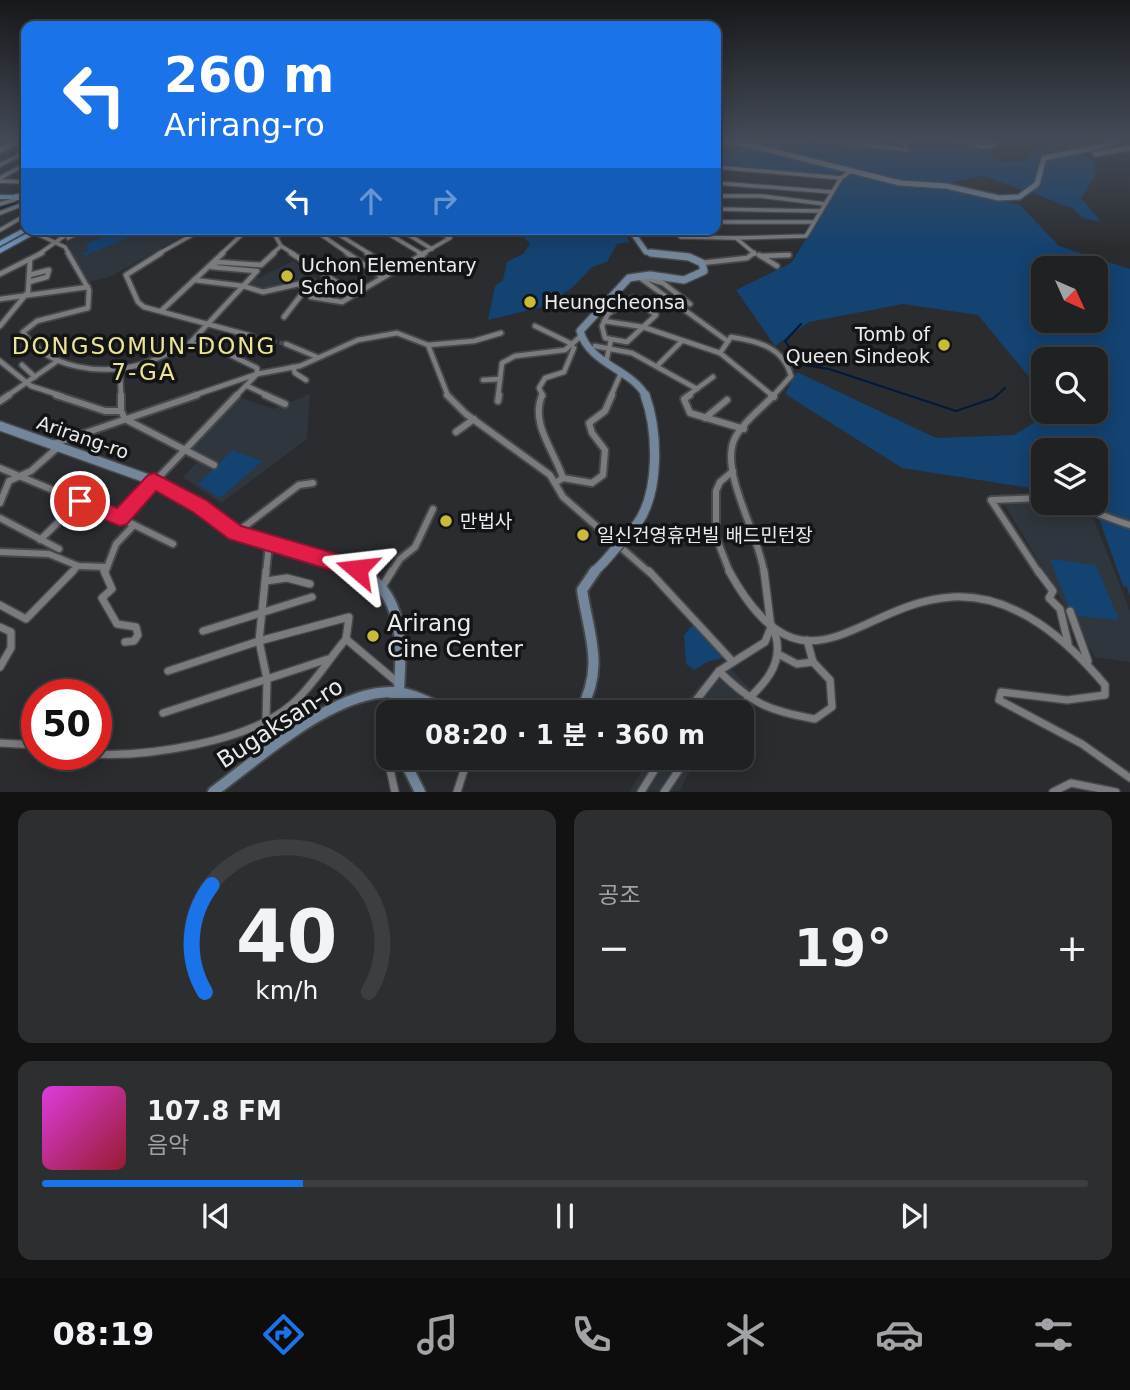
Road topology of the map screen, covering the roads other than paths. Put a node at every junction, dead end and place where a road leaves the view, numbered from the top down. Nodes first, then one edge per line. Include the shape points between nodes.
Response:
1 (754, 176) edge
2 (823, 176) edge
3 (844, 176) edge
4 (871, 176) edge
5 (1039, 176) edge
6 (841, 178) junction
7 (0, 179) edge
8 (21, 181) edge
9 (721, 183) edge
10 (757, 184) junction
11 (832, 192) junction
12 (721, 193) edge
13 (21, 196) edge
14 (722, 196) joint
15 (0, 197) edge
16 (21, 198) edge
17 (0, 204) edge
18 (825, 204) junction
19 (21, 205) edge
20 (721, 209) edge
21 (821, 211) junction
22 (0, 213) edge
23 (21, 218) edge
24 (721, 222) edge
25 (814, 222) junction
26 (0, 230) edge
27 (22, 235) edge
28 (27, 235) edge
29 (45, 235) edge
30 (67, 235) edge
31 (73, 235) edge
32 (192, 235) edge
33 (242, 235) edge
34 (279, 235) edge
35 (322, 235) edge
36 (339, 235) edge
37 (390, 235) edge
38 (408, 235) edge
39 (444, 235) edge
40 (634, 235) edge
41 (678, 235) edge
42 (736, 237) junction
43 (58, 242) junction
44 (0, 244) edge
45 (281, 246) junction
46 (432, 249) junction
47 (0, 251) edge
48 (423, 255) junction
49 (759, 255) junction
50 (789, 255) dead end
51 (30, 261) junction
52 (702, 263) junction
53 (777, 266) dead end
54 (394, 270) junction
55 (0, 274) edge
56 (639, 276) junction
57 (382, 277) junction
58 (329, 278) junction
59 (194, 280) junction
60 (243, 286) junction
61 (88, 287) junction
62 (355, 294) junction
63 (26, 295) junction
64 (0, 299) edge
65 (690, 304) dead end
66 (161, 311) junction
67 (284, 317) dead end
68 (604, 321) junction
69 (206, 325) junction
70 (0, 326) edge
71 (535, 326) dead end
72 (643, 327) junction
73 (501, 333) dead end
74 (252, 336) tunnel mouth
75 (581, 336) junction
76 (611, 340) junction
77 (726, 340) junction
78 (682, 341) junction
79 (189, 344) junction
80 (288, 345) tunnel mouth
81 (428, 345) junction
82 (573, 346) junction
83 (596, 346) dead end
84 (609, 349) junction
85 (720, 353) junction
86 (317, 357) junction
87 (0, 361) edge
88 (56, 362) junction
89 (606, 362) junction
90 (22, 365) dead end
91 (658, 365) junction
92 (120, 367) junction
93 (293, 367) junction
94 (621, 373) junction
95 (257, 374) junction
96 (35, 377) junction
97 (713, 377) dead end
98 (500, 379) junction
99 (306, 380) dead end
100 (483, 380) dead end
101 (25, 384) junction
102 (247, 386) junction
103 (697, 389) junction
104 (774, 397) junction
105 (727, 400) dead end
106 (0, 401) edge
107 (498, 401) dead end
108 (285, 404) dead end
109 (121, 411) junction
110 (704, 418) junction
111 (125, 419) junction
112 (474, 419) junction
113 (0, 426) edge
114 (744, 429) junction
115 (456, 432) dead end
116 (53, 447) junction
117 (185, 450) junction
118 (214, 465) dead end
119 (0, 468) edge
120 (733, 471) junction
121 (20, 477) junction
122 (563, 478) junction
123 (154, 481) junction
124 (313, 483) dead end
125 (555, 483) junction
126 (1031, 498) edge
127 (80, 501) junction
128 (0, 503) edge
129 (433, 509) dead end
130 (1102, 515) edge
131 (0, 518) edge
132 (120, 518) junction
133 (134, 525) junction
134 (1130, 525) edge
135 (236, 533) junction
136 (40, 540) junction
137 (173, 544) dead end
138 (269, 544) junction
139 (59, 549) dead end
140 (4, 552) edge
141 (0, 559) edge
142 (78, 566) junction
143 (106, 567) junction
144 (266, 581) junction
145 (310, 584) dead end
146 (382, 587) junction
147 (312, 597) dead end
148 (0, 605) edge
149 (263, 611) junction
150 (1070, 611) dead end
151 (771, 623) junction
152 (0, 626) edge
153 (203, 631) dead end
154 (346, 639) junction
155 (807, 640) junction
156 (259, 641) junction
157 (125, 642) dead end
158 (1068, 643) junction
159 (780, 655) junction
160 (328, 659) junction
161 (733, 662) junction
162 (813, 662) junction
163 (1089, 665) junction
164 (0, 667) edge
165 (168, 671) dead end
166 (719, 671) junction
167 (267, 679) junction
168 (396, 687) junction
169 (397, 700) edge
170 (422, 700) edge
171 (586, 700) edge
172 (696, 700) edge
173 (747, 700) joint
174 (754, 703) edge
175 (163, 713) dead end
176 (808, 718) joint
177 (266, 720) junction
178 (0, 743) edge
179 (21, 744) edge
180 (112, 753) edge
181 (409, 770) edge
182 (464, 770) edge
183 (655, 770) edge
184 (679, 770) edge
185 (1130, 778) edge
186 (213, 792) edge
187 (395, 792) edge
188 (420, 792) edge
189 (457, 792) edge
190 (641, 792) edge
191 (664, 792) edge
192 (1053, 792) edge
193 (1116, 792) edge

1 - 10 street
2 - 6 street
3 - 6 street
4 - 5 street via 1006,198 1023,196
6 - 11 street
7 - 8 street
9 - 10 street
10 - 11 street
11 - 18 street
12 - 14 street
13 - 15 main road, bridge
14 - 18 street
16 - 17 street
18 - 21 street
19 - 22 street
20 - 21 street
21 - 25 street
23 - 26 street
24 - 25 street
25 - 42 street via 804,237
27 - 44 main road
28 - 47 main road
29 - 43 street
30 - 43 street
31 - 43 street
32 - 66 street via 126,275 138,302
33 - 59 street
34 - 45 street
35 - 57 street
36 - 54 street
37 - 48 street
38 - 46 street
39 - 46 street via 450,238
40 - 52 street via 646,252
41 - 42 street
42 - 49 street
43 - 51 street
43 - 61 street
45 - 58 street
45 - 60 street via 261,265 217,262 212,267 257,271
46 - 48 street
48 - 54 street
49 - 50 street
49 - 52 street
49 - 53 street
51 - 55 street
51 - 63 street
52 - 56 street via 704,271 684,279
54 - 57 street
56 - 65 street via 663,283
56 - 75 street via 629,278 582,326
56 - 77 street
57 - 62 street
58 - 62 street
58 - 62 street via 312,297 342,302
59 - 60 street
59 - 66 street
60 - 67 street via 263,292 312,281
60 - 69 street
61 - 63 street
61 - 88 street via 88,308 37,321 23,332
63 - 64 street
63 - 70 street
66 - 69 street
68 - 72 street
68 - 72 street via 612,310 632,299 656,315
68 - 76 street via 602,335
69 - 74 street
69 - 79 street
71 - 82 street
72 - 76 street via 627,342
72 - 78 street
73 - 81 street via 474,341
75 - 82 street
75 - 89 street via 588,349
76 - 84 street
77 - 85 street
77 - 104 street via 735,337 779,351 792,376
78 - 85 street
78 - 91 street
79 - 92 street
79 - 95 street via 215,342 222,351 257,368
80 - 86 street
81 - 86 street via 408,335 385,334
81 - 112 street via 446,394
82 - 98 street via 514,356 502,363
82 - 122 street via 564,372 545,378 539,388 543,396 538,402 541,435
83 - 84 street
84 - 89 street
84 - 91 street
85 - 104 street
86 - 93 street
87 - 101 street
88 - 92 street
88 - 96 street
89 - 94 street
90 - 96 street
91 - 103 street
92 - 109 street
93 - 95 street
93 - 99 street
94 - 122 street via 605,411 589,423 605,450 603,475 592,483
94 - 171 street, bridge via 642,390 648,402 650,498 637,524 582,590 597,670
95 - 102 street
95 - 111 street
96 - 101 street
97 - 103 street
98 - 100 street
98 - 107 street
101 - 106 street
101 - 109 street via 106,411
102 - 108 street
102 - 117 street
103 - 110 street via 684,400 690,413
104 - 114 street
105 - 110 street
109 - 111 street
110 - 114 street
111 - 116 street
111 - 117 street
112 - 115 street
112 - 125 street
113 - 116 street, Arirang-ro
114 - 120 street via 735,439 730,457
116 - 121 street
116 - 123 street, Arirang-ro
117 - 118 street
117 - 123 street
119 - 121 street
120 - 151 street via 762,553
120 - 151 street via 714,492 715,534 738,586
121 - 127 street
121 - 128 street via 9,481
122 - 125 street
123 - 132 street
123 - 135 street, Arirang-ro
124 - 135 street via 299,485
125 - 161 street via 562,497 640,562
126 - 158 street via 991,500 1053,591 1049,598 1060,610
127 - 132 street
127 - 136 street
129 - 146 street via 415,547 400,559
130 - 134 street
131 - 136 street
132 - 133 street
133 - 137 street
133 - 143 street via 116,544
135 - 138 street, Arirang-ro
136 - 139 street
138 - 144 street
138 - 146 street, Arirang-ro via 357,569
140 - 141 street
140 - 142 street via 49,554
142 - 143 street
142 - 148 street via 26,619
143 - 157 street via 112,589 102,603 117,624 136,627 134,641
144 - 145 street via 287,578
144 - 149 street
146 - 168 street, Arirang-ro via 400,625
147 - 149 street
149 - 153 street
149 - 156 street
150 - 163 street
151 - 155 street via 796,639
151 - 159 street
151 - 161 street via 765,642
152 - 164 street via 11,632 11,648
154 - 156 street via 349,617
154 - 160 street
154 - 168 street
155 - 158 street via 846,635 935,600 955,597 999,604
155 - 162 street
156 - 165 street
156 - 167 street
158 - 163 street
159 - 162 street via 797,664
159 - 173 street
160 - 167 street
160 - 177 street via 289,706
161 - 166 street
162 - 176 street via 830,680 830,710
163 - 185 street via 1105,685 1105,695 1095,699 1001,692 999,700 1082,744
166 - 172 street
166 - 173 street
167 - 175 street
167 - 177 street
168 - 169 street, Arirang-ro
168 - 170 street, Bugaksan-ro
168 - 186 street, Bugaksan-ro via 341,704
168 - 187 street via 379,719
174 - 176 street
177 - 180 street via 195,743
178 - 179 street
181 - 188 street
182 - 189 street
183 - 190 street
184 - 191 street
192 - 193 street via 1071,783

